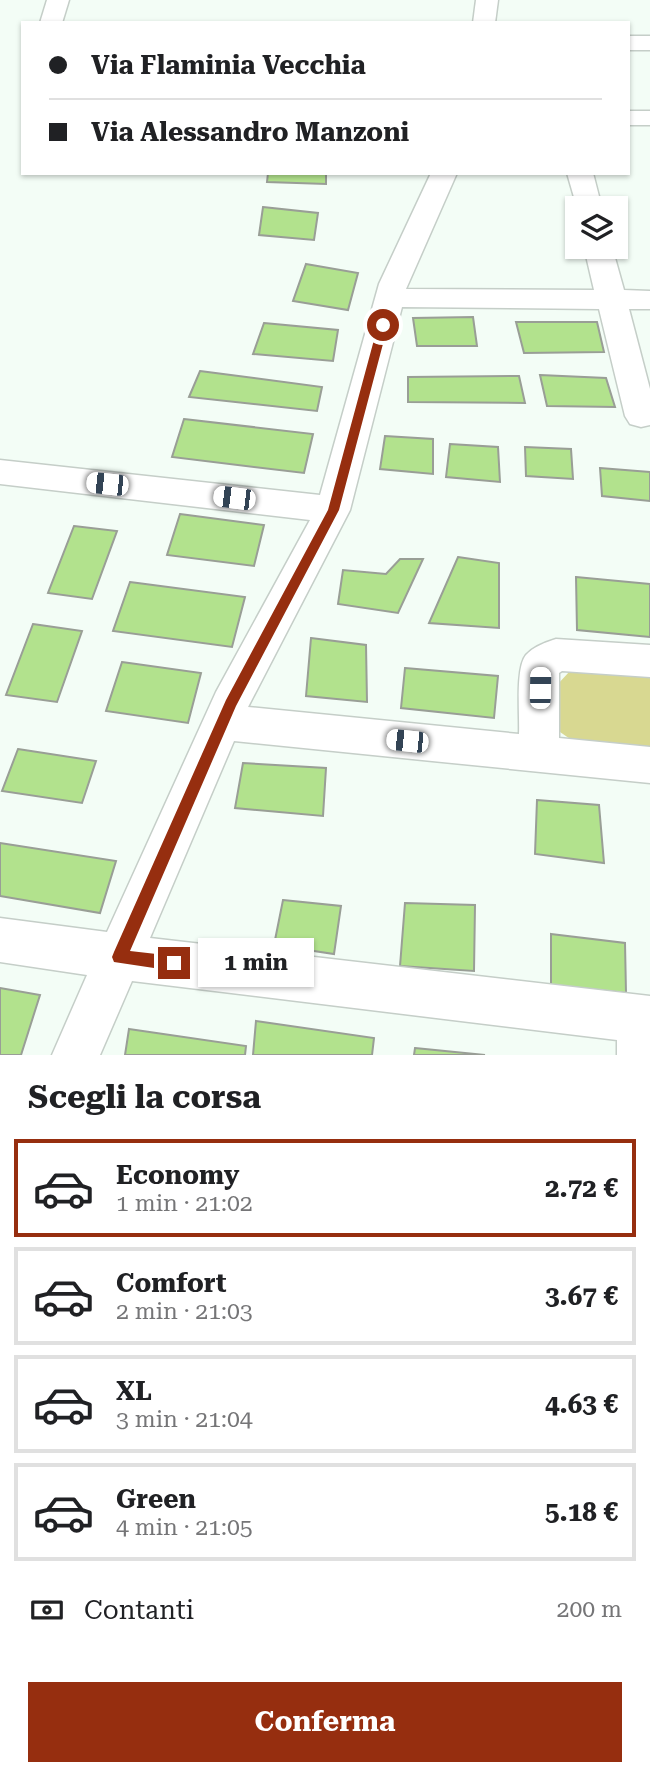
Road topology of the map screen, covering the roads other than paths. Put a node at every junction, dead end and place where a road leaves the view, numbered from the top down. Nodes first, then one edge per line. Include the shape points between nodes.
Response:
1 (58, 0) edge
2 (487, 0) edge
3 (52, 21) edge
4 (484, 21) edge
5 (630, 43) edge
6 (650, 43) edge
7 (630, 118) edge
8 (650, 118) edge
9 (443, 175) edge
10 (581, 175) edge
11 (586, 196) edge
12 (601, 259) edge
13 (390, 298) junction
14 (611, 299) junction
15 (650, 300) edge
16 (641, 416) dead end
17 (0, 472) edge
18 (333, 510) junction
19 (650, 661) edge
20 (222, 722) junction
21 (539, 754) junction
22 (650, 765) edge
23 (0, 940) edge
24 (119, 957) junction
25 (644, 1031) edge
26 (76, 1055) edge

1 - 3 street
2 - 4 street
5 - 6 street
7 - 8 street
9 - 13 street
10 - 11 street
12 - 14 street
13 - 14 street
13 - 18 street
14 - 15 street
14 - 16 street
17 - 18 street
18 - 20 street
19 - 21 street via 556,655 540,666
20 - 21 street
20 - 24 street
21 - 22 street
23 - 24 street
24 - 25 street
24 - 26 street

